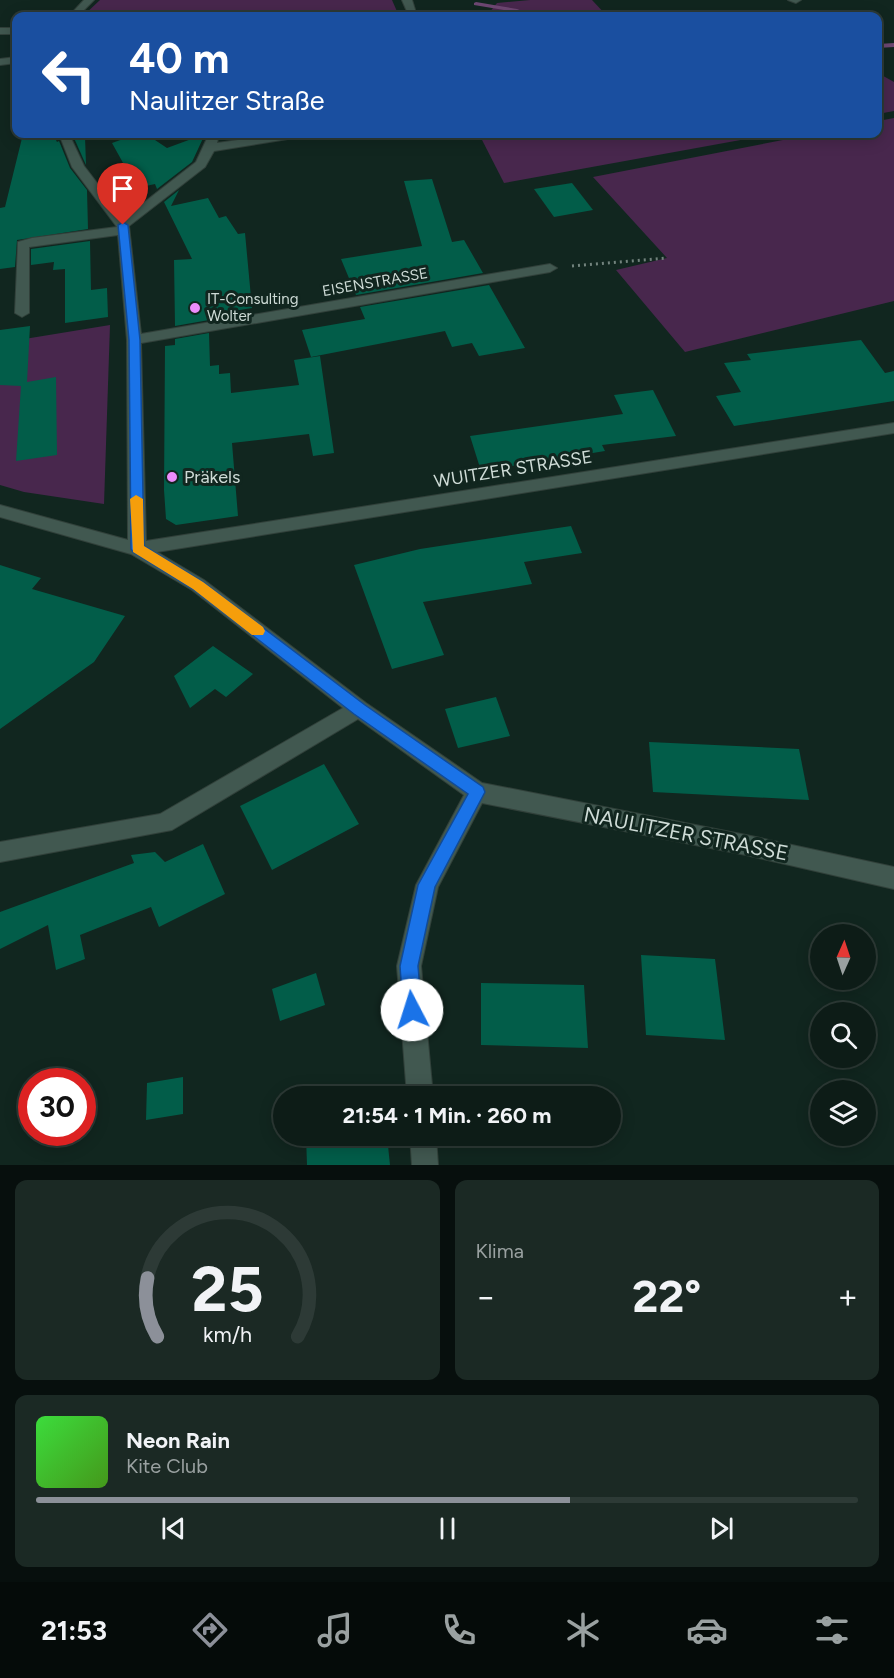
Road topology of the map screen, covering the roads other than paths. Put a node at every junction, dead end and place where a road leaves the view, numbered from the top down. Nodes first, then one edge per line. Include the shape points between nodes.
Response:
1 (89, 0) edge
2 (77, 12) edge
3 (66, 138) edge
4 (250, 138) edge
5 (212, 141) edge
6 (124, 227) junction
7 (550, 268) road end
8 (22, 313) dead end
9 (134, 340) junction
10 (894, 428) edge
11 (0, 511) edge
12 (137, 549) junction
13 (359, 710) junction
14 (477, 792) junction
15 (0, 852) edge
16 (894, 878) edge
17 (419, 1086) edge
18 (424, 1146) edge
19 (425, 1165) edge

1 - 2 street
3 - 6 street via 78,167
4 - 5 street
5 - 6 street via 201,164
6 - 8 street via 23,245
6 - 9 street
7 - 9 street, EISENSTRASSE
9 - 12 street
10 - 12 street, WUITZER STRASSE
11 - 12 street
12 - 13 street, NAULITZER STRASSE via 198,585
13 - 14 street, NAULITZER STRASSE
13 - 15 street via 164,823
14 - 16 street, NAULITZER STRASSE via 735,842
14 - 17 street via 427,885 409,966
18 - 19 street

